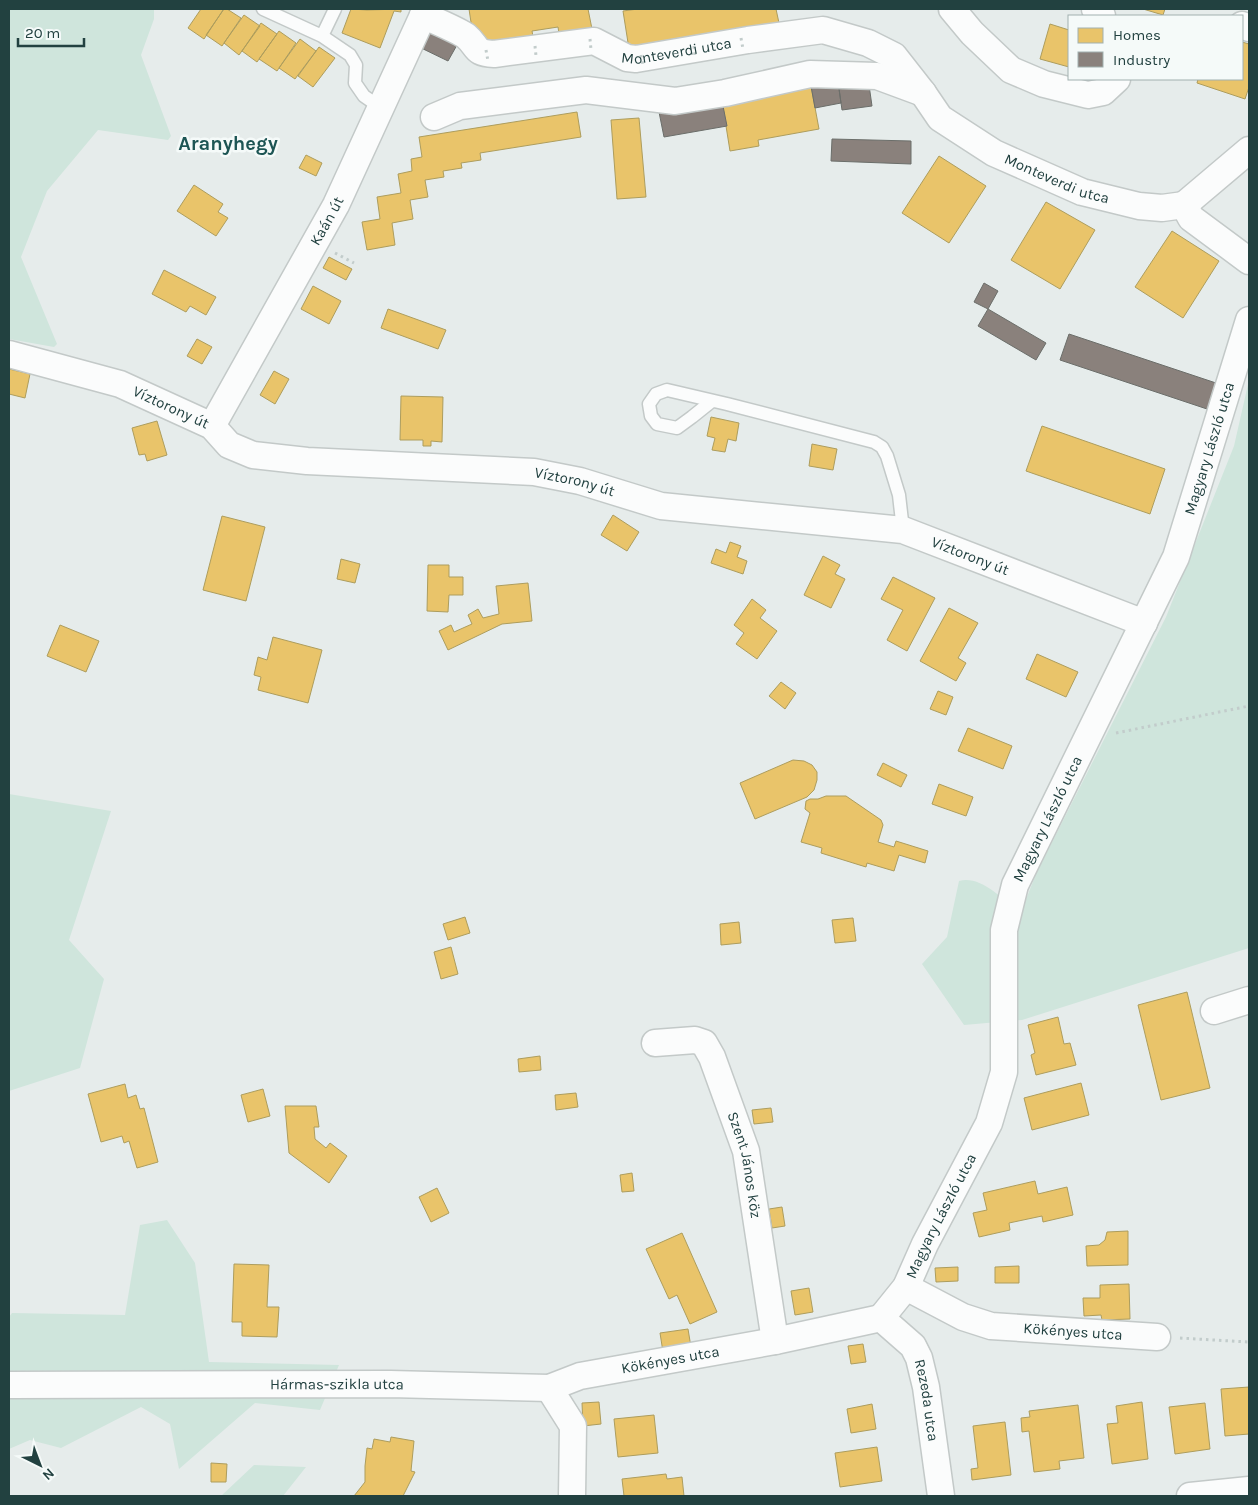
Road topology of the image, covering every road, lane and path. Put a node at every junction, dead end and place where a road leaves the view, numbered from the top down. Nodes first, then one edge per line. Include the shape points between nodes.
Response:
1 (263, 9) edge
2 (335, 9) edge
3 (952, 9) edge
4 (424, 12) edge
5 (322, 36) junction
6 (741, 38) dead end
7 (590, 39) dead end
8 (535, 46) dead end
9 (694, 46) dead end
10 (743, 49) dead end
11 (486, 50) dead end
12 (591, 50) dead end
13 (641, 55) dead end
14 (536, 56) dead end
15 (695, 57) dead end
16 (488, 62) dead end
17 (643, 65) dead end
18 (1116, 80) edge
19 (923, 93) junction
20 (380, 107) junction
21 (434, 117) dead end
22 (1249, 150) edge
23 (1184, 205) junction
24 (332, 251) dead end
25 (1249, 261) edge
26 (354, 263) dead end
27 (1249, 320) edge
28 (9, 354) edge
29 (712, 401) dead end
30 (212, 426) junction
31 (902, 530) junction
32 (1144, 623) junction
33 (1249, 706) edge
34 (1086, 739) junction
35 (1249, 1000) edge
36 (1214, 1011) dead end
37 (655, 1043) dead end
38 (906, 1287) junction
39 (882, 1318) junction
40 (1157, 1337) joint
41 (774, 1341) junction
42 (1249, 1342) edge
43 (9, 1385) edge
44 (549, 1388) junction
45 (1249, 1490) edge
46 (572, 1496) edge
47 (941, 1496) edge
48 (1190, 1496) edge

1 - 5 lane
2 - 5 lane
3 - 18 street via 972,33 1012,70 1044,84 1088,95 1104,92
4 - 19 street, Monteverdi utca via 465,36 483,53 494,54 594,41 627,58 636,59 823,30 868,43 894,56
4 - 20 street, Kaán út
5 - 20 lane via 350,55 356,65 356,83 364,96
6 - 10 path, bridge
7 - 12 path, bridge
8 - 14 path, bridge
9 - 15 path, bridge
11 - 16 path, bridge
13 - 17 path, bridge
19 - 21 street via 877,76 810,74 676,101 586,90 460,106
19 - 23 street, Monteverdi utca via 940,118 994,153 1082,192 1139,206 1162,208
20 - 30 street, Kaán út via 336,205
22 - 23 street
23 - 25 street via 1191,218
24 - 26 path
27 - 32 street, Magyary László utca via 1176,557
28 - 30 street, Víztorony út via 120,384
29 - 31 lane via 874,442 882,447 898,495
30 - 31 street, Víztorony út via 229,445 253,455 307,461 534,472 580,481 661,506
31 - 32 street, Víztorony út
32 - 34 street, Magyary László utca
33 - 34 path
34 - 38 street, Magyary László utca via 1015,885 1004,930 1004,1072 989,1123
35 - 36 street
37 - 41 street, Szent János köz via 695,1040 704,1044 712,1056 746,1151
38 - 39 street, Magyary László utca
38 - 40 street, Kökényes utca via 963,1318 992,1326
39 - 41 street, Kökényes utca
39 - 47 street, Rezeda utca via 913,1346 919,1358
40 - 42 path
41 - 44 street, Kökényes utca via 580,1376
43 - 44 street, Hármas-szikla utca via 390,1384
44 - 46 street via 573,1426
45 - 48 street

